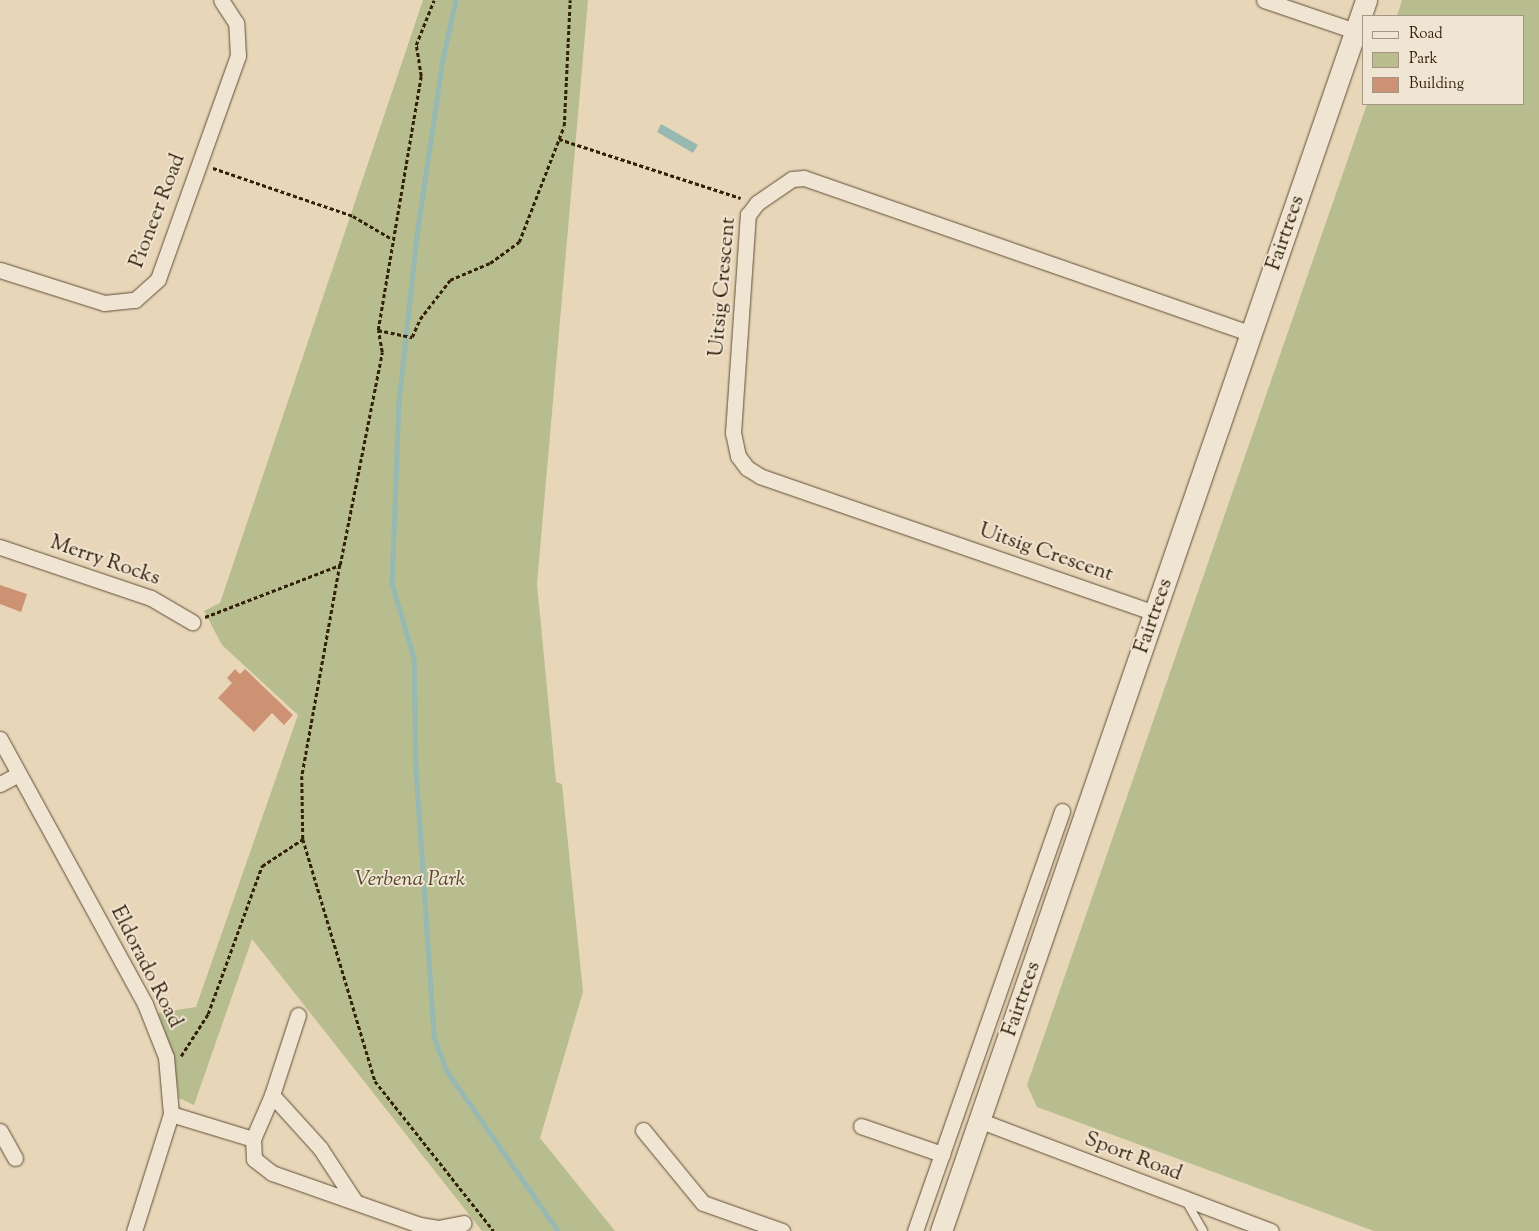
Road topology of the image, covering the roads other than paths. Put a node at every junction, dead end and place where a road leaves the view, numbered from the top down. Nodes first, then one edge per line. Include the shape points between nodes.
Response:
1 (221, 0) edge
2 (1264, 0) edge
3 (1366, 0) edge
4 (1355, 31) junction
5 (0, 270) edge
6 (1252, 334) junction
7 (0, 547) edge
8 (1155, 614) junction
9 (192, 622) road end
10 (0, 739) edge
11 (19, 774) junction
12 (0, 784) edge
13 (1062, 810) dead end
14 (1025, 917) junction
15 (1048, 924) junction
16 (298, 1015) dead end
17 (272, 1096) junction
18 (170, 1114) junction
19 (981, 1121) junction
20 (861, 1126) dead end
21 (643, 1130) dead end
22 (0, 1131) edge
23 (253, 1139) junction
24 (942, 1154) junction
25 (14, 1158) dead end
26 (354, 1200) junction
27 (1186, 1201) junction
28 (464, 1223) dead end
29 (134, 1231) edge
30 (782, 1231) edge
31 (915, 1231) edge
32 (941, 1231) edge
33 (1203, 1231) edge
34 (1271, 1231) edge

1 - 5 street, Pioneer Road via 236,23 238,56 158,279 135,300 121,304 88,300
2 - 4 street
3 - 4 main road, Fairtrees
4 - 6 main road, Fairtrees
6 - 8 main road, Fairtrees
6 - 8 street, Uitsig Crescent via 804,178 792,179 753,206 747,220 734,434 738,456 747,468 760,476
7 - 9 street, Merry Rocks via 151,598
8 - 15 main road, Fairtrees
10 - 11 street, Eldorado Road
11 - 12 street
11 - 18 street, Eldorado Road via 151,1017 169,1074
13 - 14 street
14 - 15 street
14 - 24 street
15 - 19 main road, Fairtrees
16 - 17 street
17 - 23 street
17 - 26 street via 320,1148
18 - 23 street
18 - 29 street, Eldorado Road
19 - 27 street, Sport Road
19 - 32 main road, Fairtrees
20 - 24 street
21 - 30 street via 703,1203
22 - 25 street
23 - 26 street via 254,1159 265,1170
24 - 31 street
26 - 28 street via 429,1227
27 - 33 lane
27 - 34 street, Sport Road

